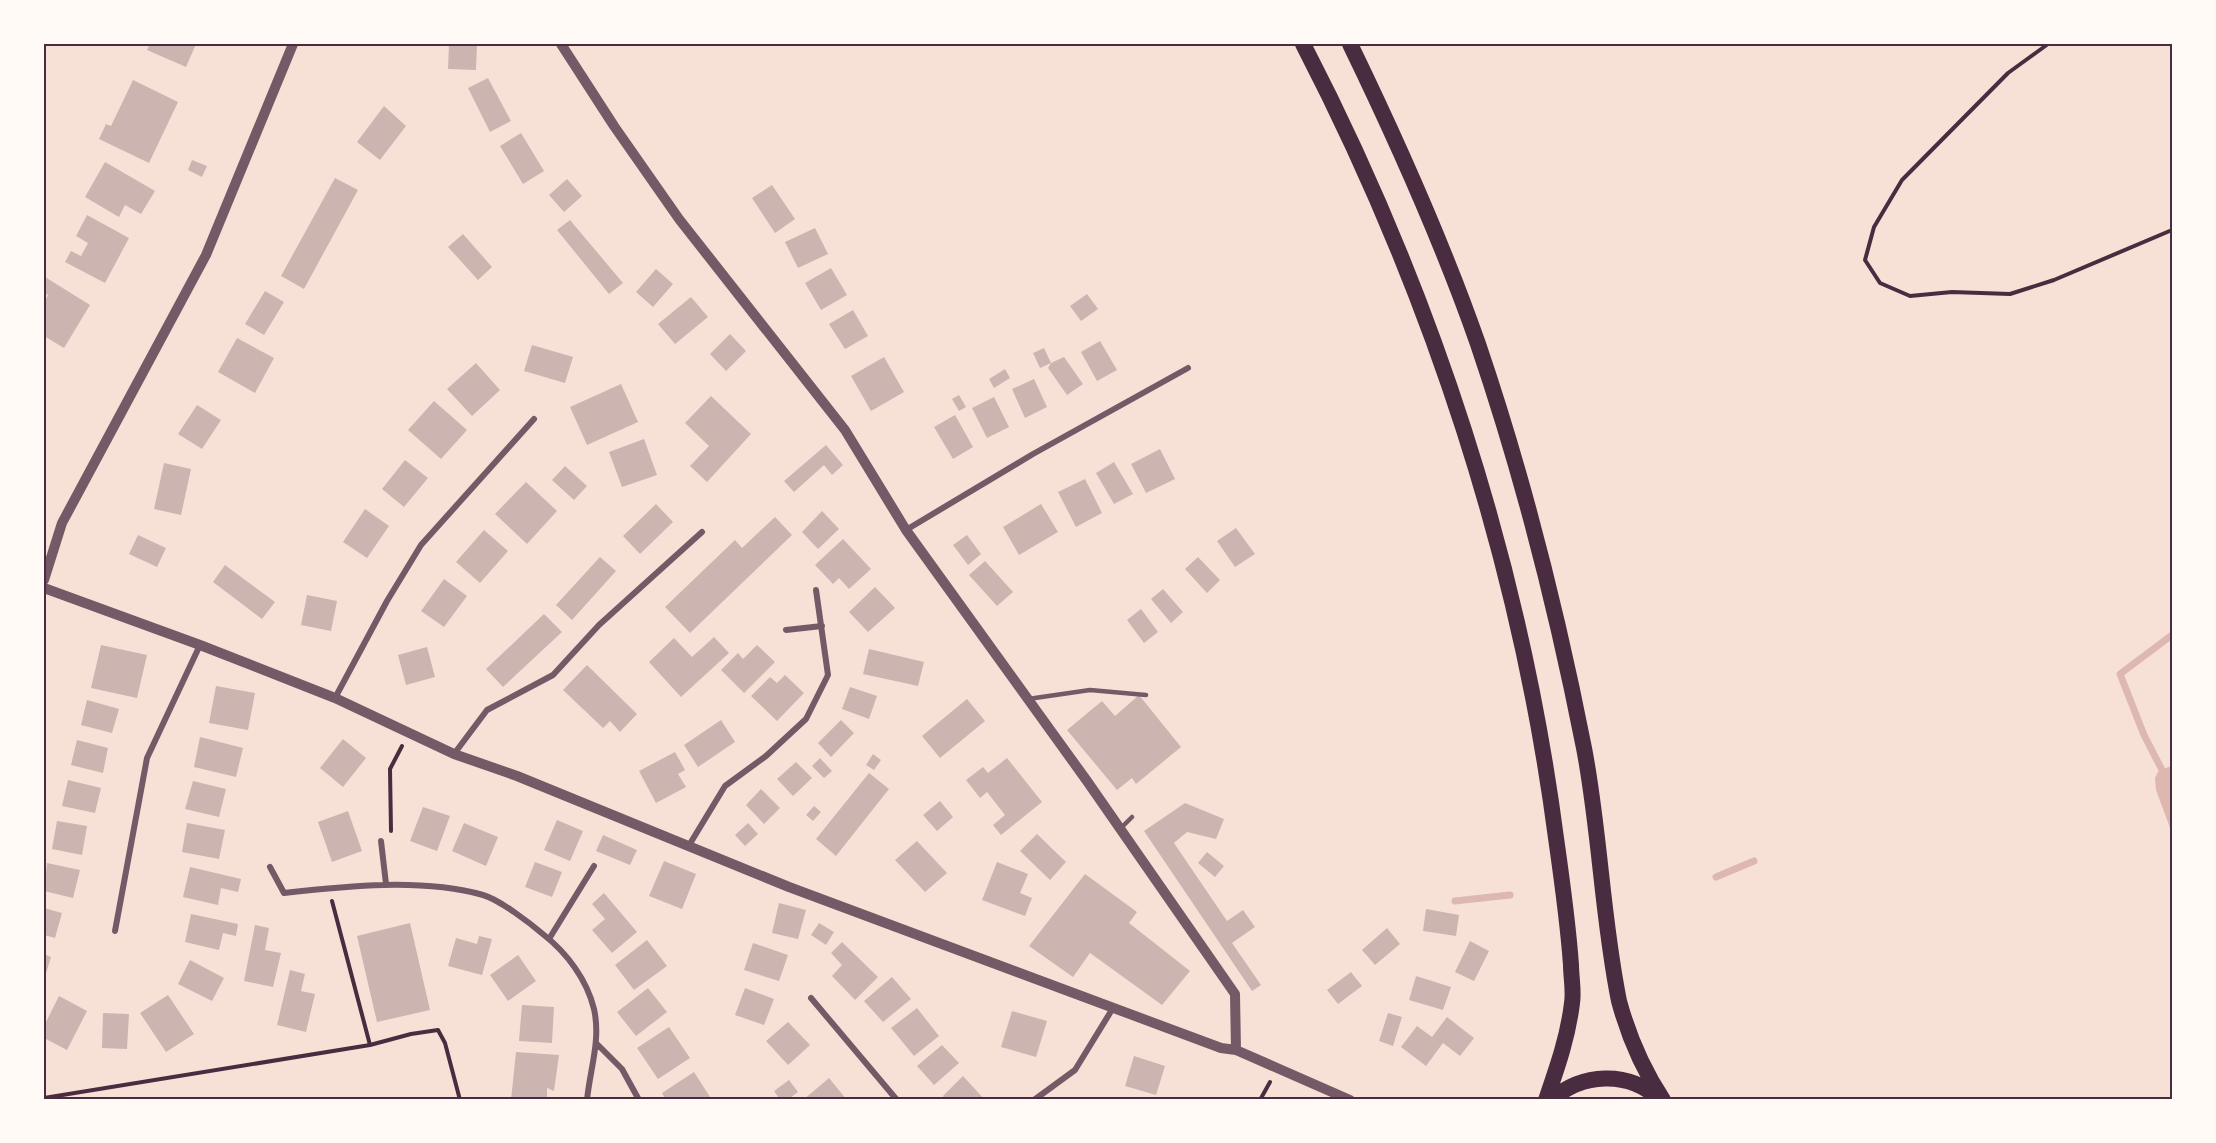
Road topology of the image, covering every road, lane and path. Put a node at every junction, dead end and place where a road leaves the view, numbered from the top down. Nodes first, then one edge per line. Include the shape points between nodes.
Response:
1 (293, 44) edge
2 (561, 44) edge
3 (1304, 44) edge
4 (1350, 44) edge
5 (2048, 44) edge
6 (2172, 230) edge
7 (1188, 368) dead end
8 (534, 419) dead end
9 (906, 530) junction
10 (702, 532) dead end
11 (44, 580) edge
12 (44, 588) edge
13 (816, 590) dead end
14 (822, 626) junction
15 (786, 630) dead end
16 (200, 645) junction
17 (1146, 695) dead end
18 (335, 698) junction
19 (1028, 699) junction
20 (407, 734) junction
21 (453, 754) junction
22 (1132, 817) dead end
23 (1120, 828) junction
24 (381, 841) joint
25 (688, 847) junction
26 (594, 866) dead end
27 (270, 867) dead end
28 (386, 884) junction
29 (329, 888) junction
30 (115, 931) dead end
31 (549, 939) junction
32 (811, 998) dead end
33 (1113, 1008) junction
34 (597, 1044) junction
35 (370, 1045) junction
36 (1236, 1050) junction
37 (44, 1098) edge
38 (460, 1100) edge
39 (587, 1100) edge
40 (639, 1100) edge
41 (897, 1100) edge
42 (1034, 1100) edge
43 (1350, 1100) edge
44 (1546, 1100) edge
45 (1551, 1100) edge
46 (1661, 1100) edge

1 - 11 street via 206,255 62,523
2 - 9 street via 679,219 845,430
3 - 44 highway via 1365,169 1446,374 1522,646 1553,812 1573,1000 1565,1042
4 - 46 highway via 1425,209 1478,343 1509,441 1551,593 1584,749 1619,1001 1628,1035
5 - 6 path via 2008,73 1902,180 1874,227 1865,260 1880,283 1910,296 1952,292 2010,294 2054,280
7 - 9 street
8 - 18 street via 421,545
9 - 19 street
10 - 21 street via 599,625 553,675 487,711
12 - 16 street
13 - 14 street
14 - 15 street
14 - 25 street via 828,675 806,719 766,756 725,786
16 - 18 street
16 - 30 street via 147,758
17 - 19 lane via 1089,690
18 - 20 street
19 - 23 street
20 - 21 street
20 - 24 path via 390,769 391,837
21 - 25 street via 517,776
22 - 23 lane
23 - 36 street via 1235,994
24 - 28 street
25 - 33 street
26 - 31 street
27 - 29 street via 284,893
28 - 29 street
28 - 31 street via 486,895
29 - 35 path
31 - 34 street via 576,967 594,1009
32 - 41 street
33 - 36 street
33 - 42 street via 1075,1070
34 - 39 street
34 - 40 street via 622,1069
35 - 37 path
35 - 38 path via 438,1030
36 - 43 street
45 - 46 highway via 1584,1080 1607,1078 1630,1082

